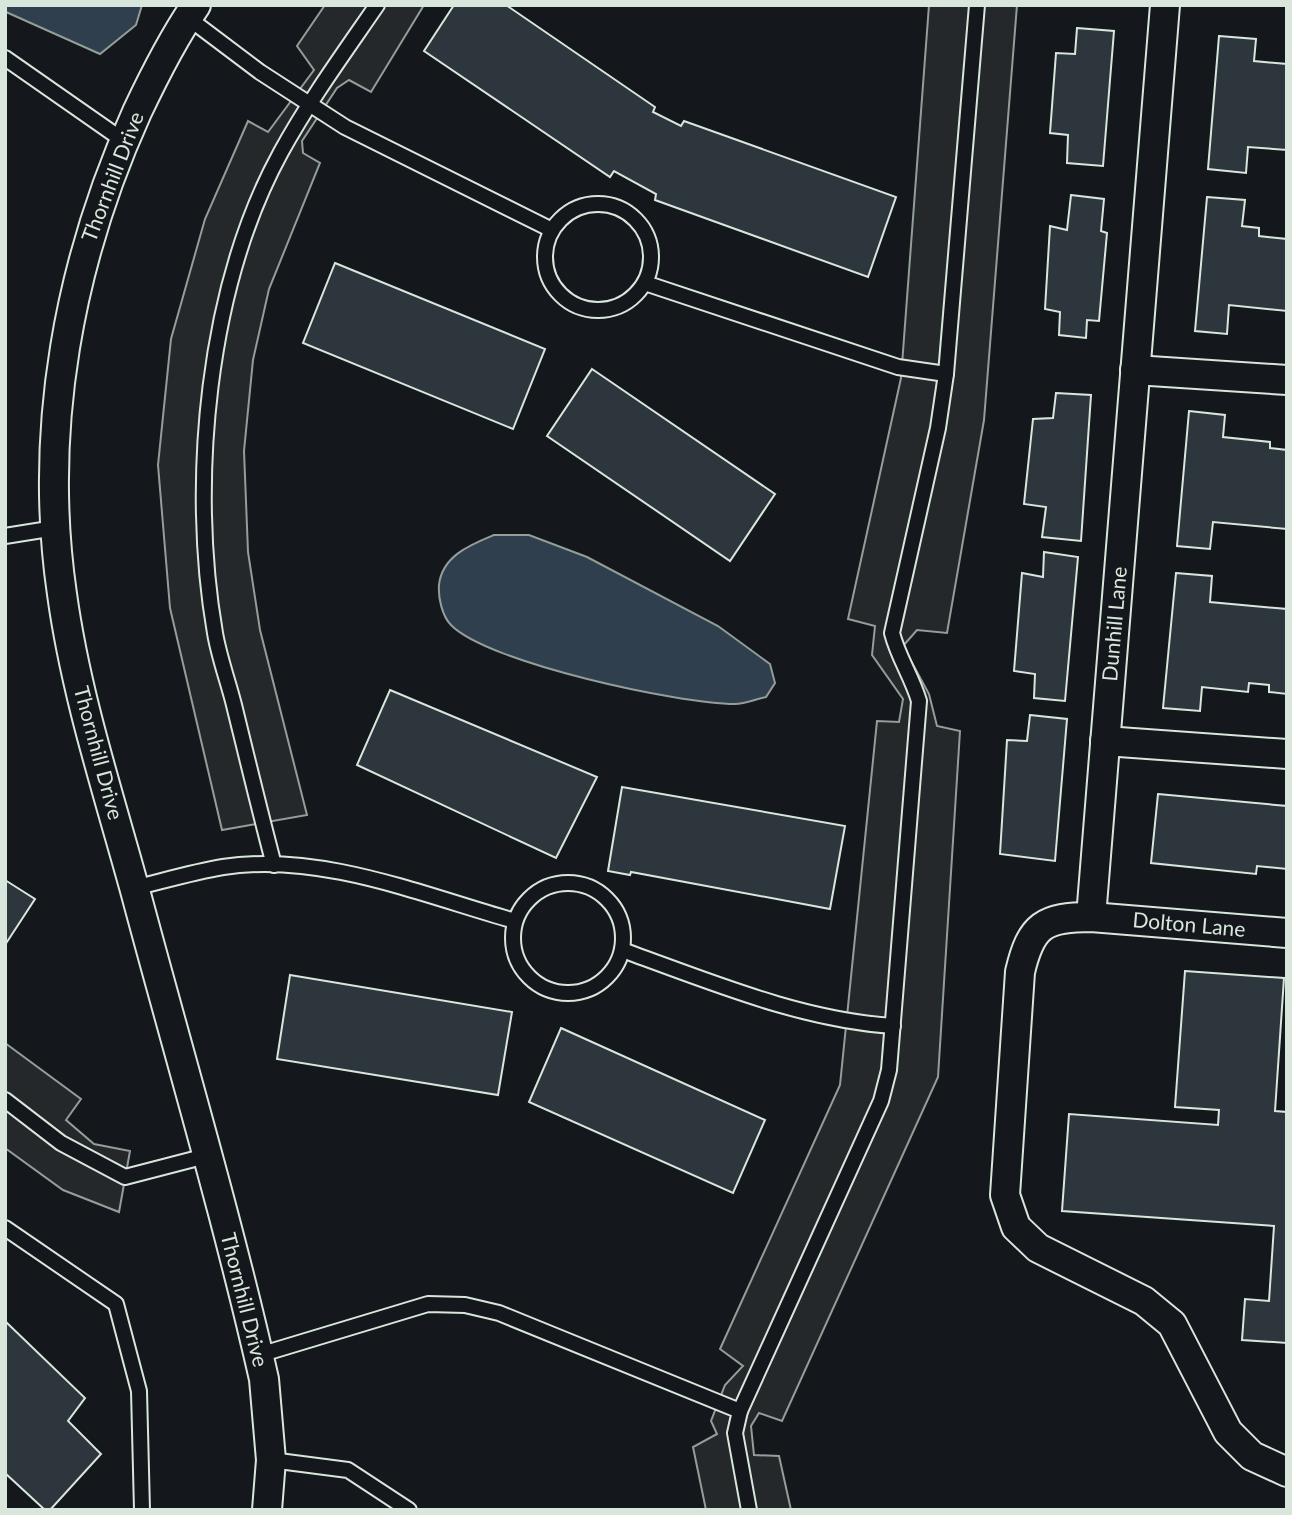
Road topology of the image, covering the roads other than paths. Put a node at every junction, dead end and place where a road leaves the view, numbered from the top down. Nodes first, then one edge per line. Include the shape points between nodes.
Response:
1 (377, 5) edge
2 (977, 5) edge
3 (1165, 5) edge
4 (192, 11) edge
5 (5, 58) edge
6 (310, 106) junction
7 (124, 141) junction
8 (552, 230) junction
9 (645, 283) junction
10 (1136, 370) junction
11 (946, 373) junction
12 (1287, 380) edge
13 (55, 528) junction
14 (5, 536) edge
15 (1105, 741) junction
16 (1287, 754) edge
17 (274, 865) junction
18 (134, 888) junction
19 (1091, 917) junction
20 (515, 920) junction
21 (1287, 933) edge
22 (622, 950) junction
23 (893, 1026) junction
24 (5, 1100) edge
25 (206, 1156) junction
26 (5, 1228) edge
27 (259, 1355) junction
28 (740, 1411) junction
29 (271, 1460) junction
30 (1287, 1472) edge
31 (142, 1510) edge
32 (267, 1510) edge
33 (409, 1510) edge
34 (750, 1510) edge

1 - 6 lane
2 - 11 lane
3 - 10 street, Dunhill Lane
4 - 6 lane
4 - 7 street, Thornhill Drive
5 - 7 lane
6 - 8 lane
6 - 17 lane via 281,153 237,266 209,395 203,459 215,634
7 - 13 street, Thornhill Drive via 91,231 72,305 58,400
8 - 9 lane via 580,206 616,206 632,215 645,230 651,247 652,265
8 - 9 lane via 545,266 552,284 580,308 617,308
9 - 11 lane via 898,367
10 - 12 street
10 - 15 street, Dunhill Lane
11 - 23 lane via 892,633 919,701
13 - 14 lane
13 - 18 street, Thornhill Drive via 72,655
15 - 16 street
15 - 19 street, Dunhill Lane
17 - 18 lane via 224,867
17 - 20 lane via 329,869
18 - 25 street, Thornhill Drive
19 - 21 street, Dolton Lane
19 - 30 street via 1059,917 1038,929 1026,945 1020,972 1005,1195 1016,1227 1038,1248 1144,1301 1172,1324 1228,1432 1252,1456
20 - 22 lane via 530,898 554,884 592,887 617,913 623,931
20 - 22 lane via 515,956 524,972 553,992 579,992 604,980
22 - 23 lane via 845,1023
23 - 28 lane via 881,1101
24 - 25 lane via 61,1143 125,1177
25 - 27 street, Thornhill Drive
26 - 31 lane via 116,1304 139,1391
27 - 28 lane via 428,1304 465,1305 499,1313
27 - 29 street, Thornhill Drive via 270,1419
28 - 34 lane via 736,1433
29 - 32 street, Thornhill Drive
29 - 33 lane via 348,1470

